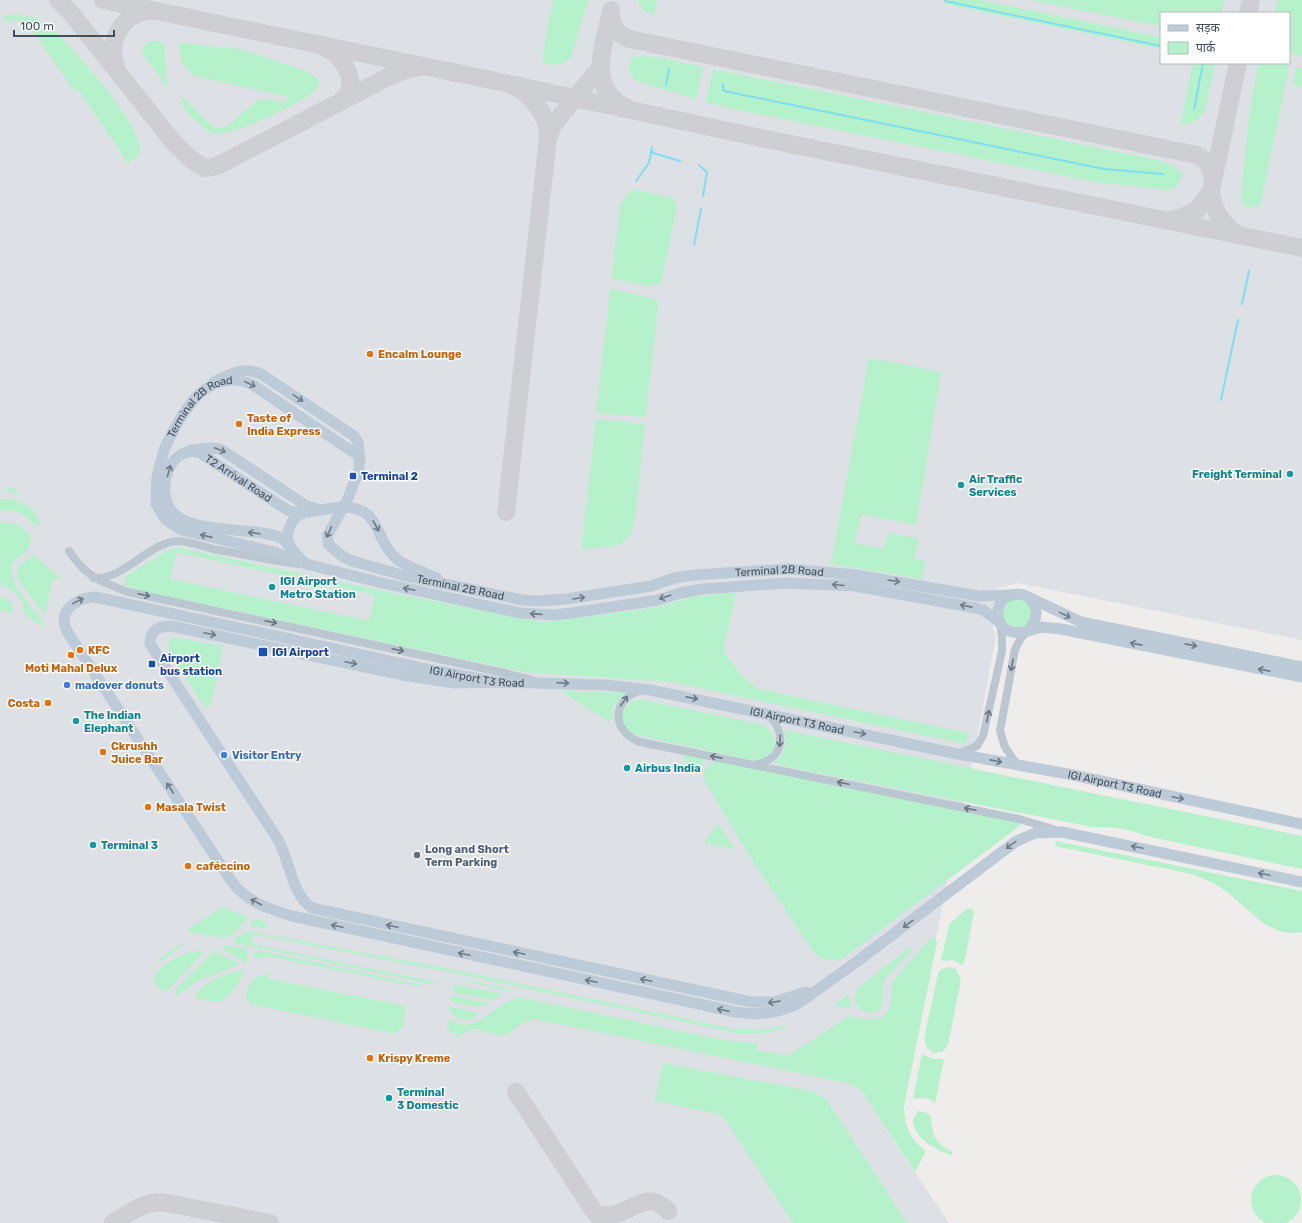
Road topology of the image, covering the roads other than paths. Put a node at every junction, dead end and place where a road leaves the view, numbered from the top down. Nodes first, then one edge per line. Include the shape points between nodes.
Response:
1 (182, 453) junction
2 (322, 509) junction
3 (303, 513) junction
4 (290, 546) junction
5 (69, 551) dead end
6 (310, 565) junction
7 (120, 570) junction
8 (694, 575) junction
9 (94, 578) junction
10 (457, 587) junction
11 (703, 589) junction
12 (128, 592) junction
13 (1012, 594) junction
14 (1030, 598) junction
15 (1000, 623) junction
16 (1028, 631) junction
17 (1302, 667) edge
18 (1302, 678) edge
19 (496, 682) junction
20 (538, 682) junction
21 (650, 690) junction
22 (759, 712) junction
23 (958, 754) junction
24 (749, 764) junction
25 (1018, 766) junction
26 (1302, 824) edge
27 (1062, 832) junction
28 (1302, 882) edge
29 (824, 985) junction

1 -> 2 main road via 205,448 220,449 307,506
1 - 3 main road, T2 Arrival Road via 200,453 282,508
4 -> 1 main road via 275,536 214,528 178,518 168,505 165,490 171,464
2 - 3 main road, T2 Arrival Road
2 -> 10 main road, T2 Arrival Road via 343,508 363,511 395,557
3 - 4 main road via 294,519 289,529
4 - 6 main road via 296,555
5 - 9 street via 82,570
6 - 7 street via 270,560 178,541 159,546
6 -> 10 main road, Terminal 2B Road, bridge via 274,552 181,530 159,511 155,496 164,450 181,417 200,394 214,383 229,379 253,385 357,453 360,460 359,470 347,501 327,536 329,545 342,556 387,571
11 -> 6 main road, Terminal 2B Road via 680,592 658,600 580,612 538,615 385,584
7 - 9 street
7 - 12 street via 118,582
10 -> 8 main road, Terminal 2B Road via 522,600 552,601 651,586 674,578
8 - 11 main road via 696,586
8 -> 13 main road, Terminal 2B Road via 789,569 864,576 979,596
9 - 12 street
15 -> 11 main road, Terminal 2B Road via 983,610 976,608 855,586 786,583
12 -> 20 street
13 - 14 main road
13 - 15 main road via 999,605
14 - 16 main road via 1037,615
14 -> 17 main road via 1081,622
15 - 16 main road via 1015,633
23 -> 15 street via 977,746 983,736 1002,651
18 -> 16 main road via 1061,629 1041,627
16 -> 25 street via 1015,649 1000,730 1006,747
19 - 20 main road, IGI Airport T3 Road
29 -> 19 main road via 786,1000 751,1002 312,908 298,894 279,842 164,668 150,640 152,632 156,629 171,626 408,676 456,683
29 -> 19 main road, IGI Airport T3 Road, bridge via 789,1008 762,1014 744,1014 269,909 247,898 232,882 68,633 64,620 76,601 95,597
20 -> 21 main road, IGI Airport T3 Road
21 -> 22 main road, IGI Airport T3 Road
24 -> 21 street via 632,739 621,727 618,719 622,703 634,692
22 -> 23 main road, IGI Airport T3 Road
22 -> 24 street via 775,721 779,729 780,743 774,755 767,761
23 -> 25 main road, IGI Airport T3 Road
27 -> 24 street via 1019,819
25 -> 26 main road, IGI Airport T3 Road via 1073,775
28 -> 27 main road
27 -> 29 main road via 1035,833 1015,842

